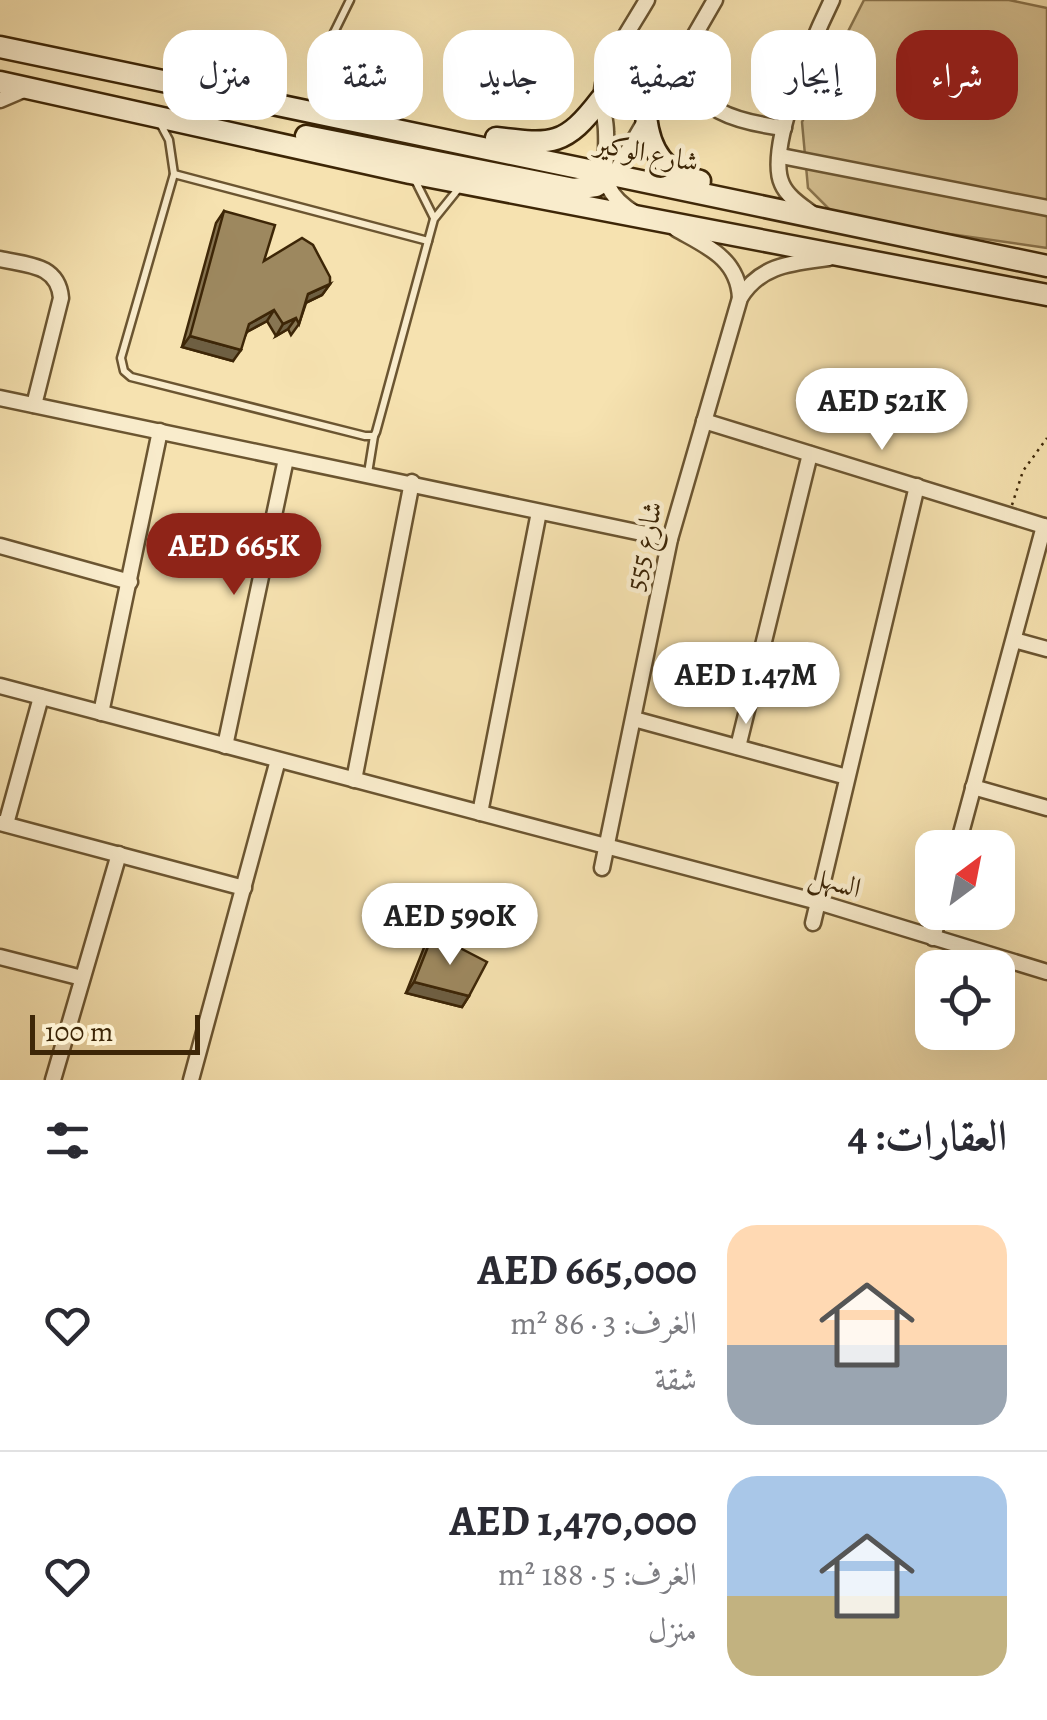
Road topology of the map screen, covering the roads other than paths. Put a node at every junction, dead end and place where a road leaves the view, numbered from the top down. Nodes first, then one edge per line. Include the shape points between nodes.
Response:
1 (350, 0) edge
2 (648, 0) edge
3 (714, 0) edge
4 (832, 0) edge
5 (335, 30) edge
6 (631, 30) edge
7 (697, 30) edge
8 (0, 47) edge
9 (0, 82) edge
10 (28, 88) junction
11 (0, 100) edge
12 (594, 108) edge
13 (151, 114) junction
14 (731, 115) edge
15 (604, 120) edge
16 (643, 120) edge
17 (651, 120) edge
18 (784, 128) junction
19 (450, 141) junction
20 (781, 156) junction
21 (410, 173) junction
22 (174, 174) junction
23 (607, 176) junction
24 (463, 184) junction
25 (737, 199) junction
26 (1047, 208) edge
27 (816, 216) junction
28 (434, 219) junction
29 (659, 222) junction
30 (428, 241) junction
31 (850, 256) junction
32 (0, 260) edge
33 (1047, 266) edge
34 (1047, 294) edge
35 (740, 298) junction
36 (0, 398) edge
37 (34, 405) junction
38 (704, 421) junction
39 (160, 431) junction
40 (374, 436) junction
41 (810, 454) junction
42 (286, 459) junction
43 (367, 474) junction
44 (412, 482) junction
45 (917, 486) junction
46 (539, 512) junction
47 (1046, 526) edge
48 (670, 538) junction
49 (0, 546) edge
50 (130, 582) junction
51 (1014, 640) junction
52 (1047, 650) edge
53 (0, 686) edge
54 (42, 697) junction
55 (102, 713) junction
56 (634, 719) junction
57 (225, 746) junction
58 (738, 748) junction
59 (278, 760) junction
60 (847, 777) junction
61 (354, 780) junction
62 (973, 787) junction
63 (1047, 808) edge
64 (480, 813) junction
65 (3, 823) edge
66 (962, 830) edge
67 (608, 846) junction
68 (119, 854) junction
69 (602, 868) dead end
70 (244, 888) junction
71 (818, 902) junction
72 (813, 923) dead end
73 (935, 930) edge
74 (933, 938) junction
75 (0, 956) edge
76 (1047, 972) edge
77 (82, 978) junction
78 (53, 1080) edge
79 (191, 1080) edge

1 - 5 lane
2 - 6 street
3 - 7 street
4 - 18 street
8 - 19 main road, شارع الوكير
9 - 10 main road
10 - 11 street
10 - 13 main road
12 - 19 main road via 576,130 552,140 464,135
13 - 21 main road
13 - 22 lane via 170,140
13 - 23 main road via 211,117 574,190
14 - 18 street
15 - 23 street
16 - 23 street
17 - 25 main road via 651,146 666,167
18 - 20 street
19 - 23 main road, شارع الوكير
20 - 26 street
20 - 27 street via 783,186
21 - 24 main road
21 - 28 lane
22 - 30 lane
22 - 40 lane via 120,358 124,371
23 - 25 main road, شارع الوكير
23 - 29 street via 617,200
24 - 28 lane
24 - 29 main road
25 - 27 main road, شارع الوكير
27 - 33 main road, شارع الوكير
28 - 30 lane
29 - 31 main road
29 - 35 street via 724,258
30 - 40 lane
31 - 34 main road
31 - 35 street via 771,269
32 - 37 street via 46,270 61,292
35 - 38 street, شارع 555
36 - 37 street
37 - 39 street
38 - 41 street
38 - 48 street, شارع 555
39 - 42 street
39 - 50 street
40 - 43 lane
41 - 45 street
41 - 58 street
42 - 43 street
42 - 57 street
43 - 44 street
44 - 46 street
44 - 61 street
45 - 47 street
45 - 60 street
46 - 48 street
46 - 64 street
47 - 51 street
48 - 56 street, شارع 555
49 - 50 street
50 - 55 street
51 - 52 street
51 - 62 street
53 - 54 street, السهل
54 - 55 street, السهل
54 - 65 street
55 - 57 street, السهل
56 - 58 street
56 - 67 street, شارع 555
57 - 59 street, السهل
58 - 60 street
59 - 61 street, السهل
59 - 70 street
60 - 71 street
61 - 64 street, السهل
62 - 63 street
62 - 66 street
64 - 67 street, السهل
65 - 68 street
67 - 69 street, شارع 555
67 - 71 street, السهل
68 - 70 street
68 - 77 street
70 - 79 street
71 - 72 street
71 - 74 street, السهل
73 - 74 street
74 - 76 street, السهل
75 - 77 street
77 - 78 street

